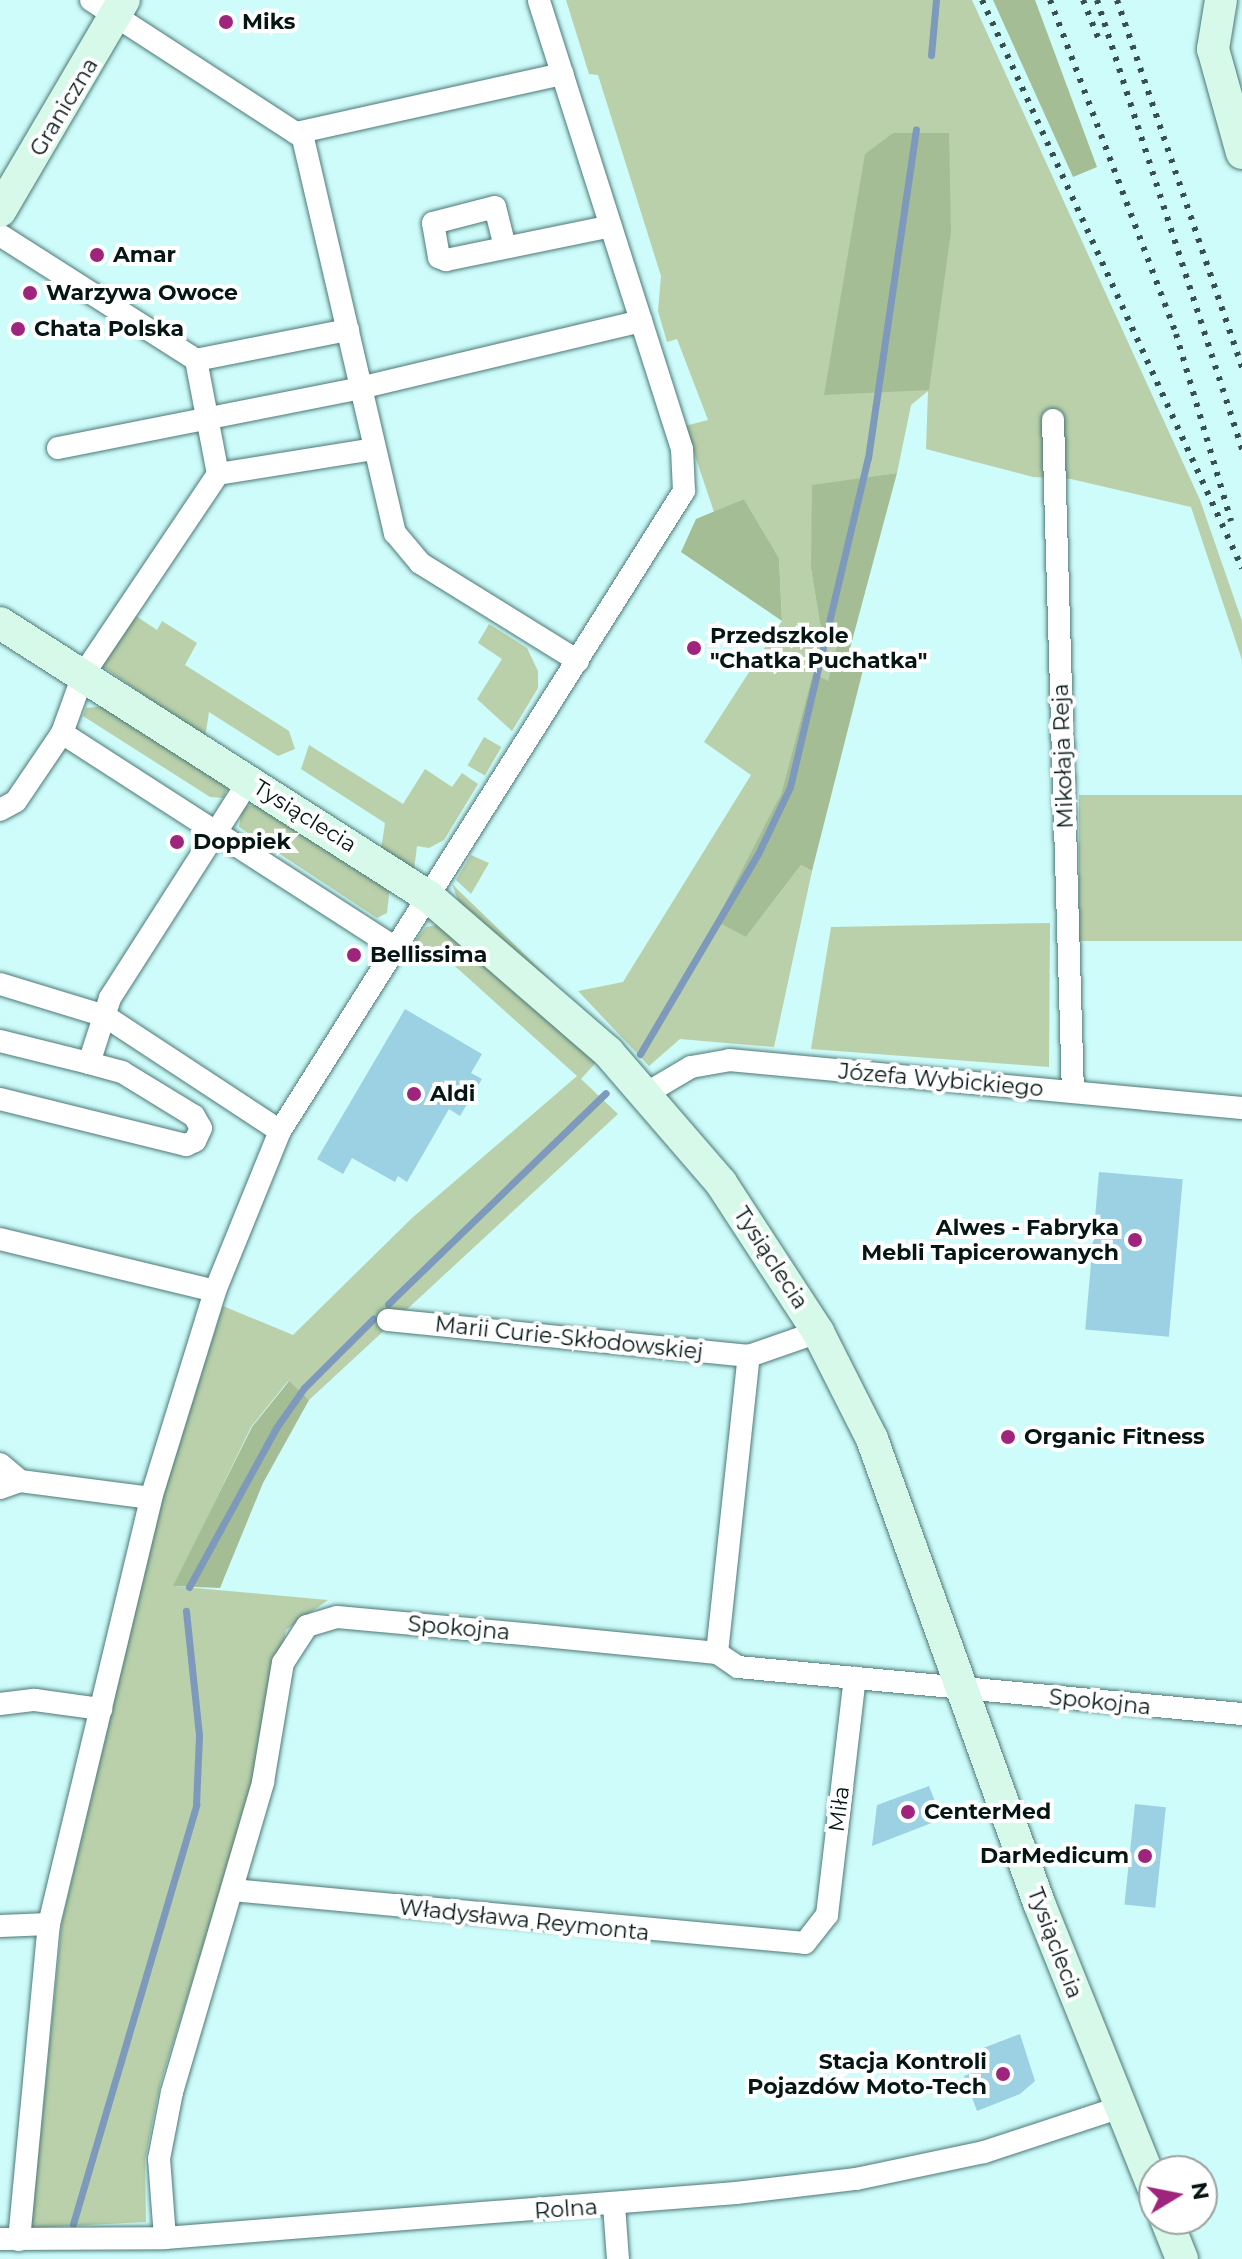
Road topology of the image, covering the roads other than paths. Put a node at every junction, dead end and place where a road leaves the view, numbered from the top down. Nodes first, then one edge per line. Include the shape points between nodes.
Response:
1 (539, 0) edge
2 (1221, 0) edge
3 (110, 5) edge
4 (563, 74) junction
5 (302, 134) junction
6 (1242, 153) edge
7 (0, 211) edge
8 (611, 226) junction
9 (0, 235) edge
10 (505, 247) dead end
11 (641, 321) junction
12 (348, 330) junction
13 (196, 360) junction
14 (360, 388) junction
15 (207, 418) junction
16 (1053, 420) dead end
17 (58, 448) dead end
18 (374, 449) junction
19 (218, 474) junction
20 (0, 623) edge
21 (578, 661) junction
22 (83, 675) junction
23 (62, 733) junction
24 (249, 781) junction
25 (0, 810) edge
26 (215, 833) junction
27 (429, 897) junction
28 (395, 948) junction
29 (0, 984) edge
30 (105, 1016) junction
31 (0, 1041) edge
32 (89, 1063) junction
33 (1073, 1092) junction
34 (647, 1093) junction
35 (0, 1099) edge
36 (1242, 1108) edge
37 (280, 1131) junction
38 (0, 1239) edge
39 (215, 1291) junction
40 (388, 1320) dead end
41 (818, 1332) junction
42 (749, 1356) junction
43 (0, 1464) edge
44 (10, 1484) edge
45 (151, 1498) junction
46 (717, 1653) junction
47 (855, 1678) junction
48 (962, 1688) junction
49 (0, 1704) edge
50 (101, 1709) junction
51 (1242, 1714) edge
52 (232, 1890) junction
53 (49, 1924) junction
54 (0, 1926) edge
55 (814, 1938) joint
56 (1121, 2107) junction
57 (1140, 2155) edge
58 (614, 2205) junction
59 (1172, 2235) edge
60 (165, 2238) junction
61 (10, 2239) edge
62 (618, 2259) edge
63 (1182, 2259) edge

1 - 4 street
2 - 6 street via 1213,49
3 - 5 street
3 - 7 street, Graniczna
4 - 5 street
4 - 8 street
5 - 12 street
8 - 10 street
8 - 11 street
9 - 13 street
11 - 14 street
11 - 21 street via 682,449 685,481 676,509
12 - 13 street
12 - 14 street
13 - 15 street
14 - 15 street
14 - 18 street
15 - 17 street
15 - 19 street
16 - 33 street, Mikołaja Reja
18 - 19 street
18 - 21 street via 395,533 415,558
19 - 22 street
20 - 22 street, Tysiąclecia
21 - 27 street
22 - 23 street
22 - 24 street, Tysiąclecia
23 - 25 street via 16,801
23 - 26 street
24 - 26 street
24 - 27 street, Tysiąclecia
26 - 28 street
26 - 30 street
27 - 28 street
27 - 34 street, Tysiąclecia via 557,1003
28 - 37 street
29 - 30 street
30 - 32 street
30 - 37 street
31 - 32 street
32 - 35 street via 122,1072 194,1116 199,1136 186,1145
33 - 34 street, Józefa Wybickiego via 729,1060 691,1067
33 - 36 street, Józefa Wybickiego
34 - 41 street, Tysiąclecia via 747,1219
37 - 39 street
38 - 39 street
39 - 45 street
40 - 42 street, Marii Curie-Skłodowskiej
41 - 42 street, Marii Curie-Skłodowskiej
41 - 48 street, Tysiąclecia via 890,1481
42 - 46 street
43 - 44 street
44 - 45 street
45 - 50 street
46 - 47 street, Spokojna via 738,1667
46 - 52 street, Spokojna via 337,1617 307,1626 283,1663 263,1782
47 - 48 street, Spokojna
47 - 55 street, Miła via 827,1915
48 - 51 street, Spokojna
48 - 56 street, Tysiąclecia
49 - 50 street via 35,1700
50 - 53 street
52 - 55 street, Władysława Reymonta via 791,1946
52 - 60 street, Spokojna via 163,2129 159,2186
53 - 54 street
53 - 61 street
56 - 57 street, Tysiąclecia
56 - 58 street, Rolna via 1034,2140 916,2167
58 - 60 street, Rolna
58 - 62 street
59 - 63 street
60 - 61 street, Rolna

